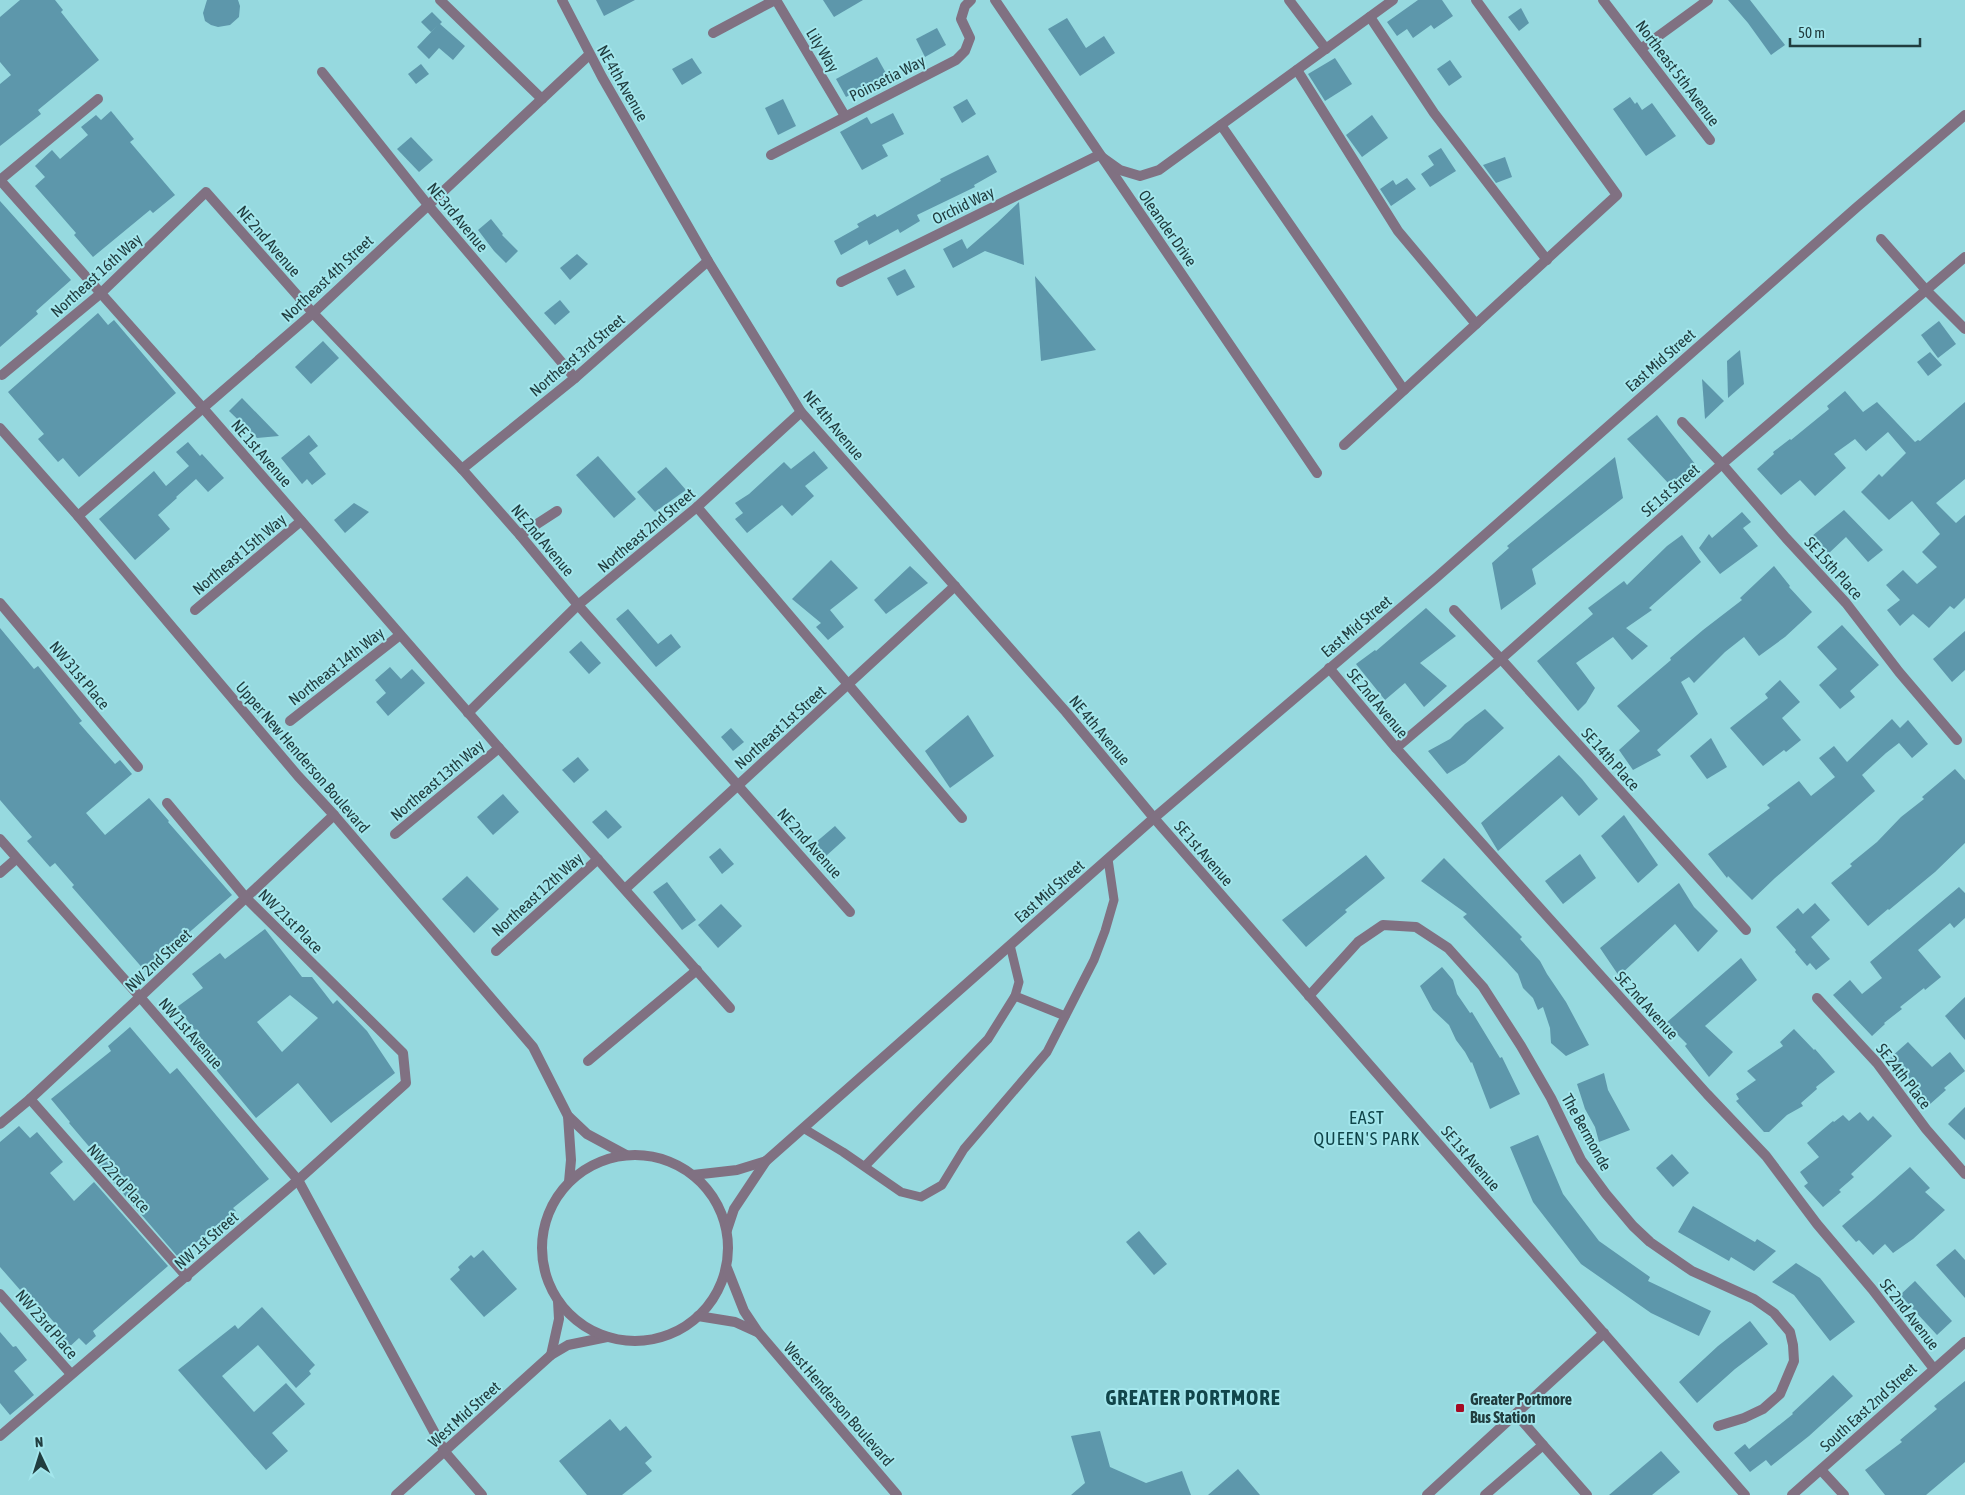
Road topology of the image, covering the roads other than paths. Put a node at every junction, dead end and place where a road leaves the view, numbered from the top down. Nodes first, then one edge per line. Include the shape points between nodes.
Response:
1 (440, 0) edge
2 (562, 0) edge
3 (775, 0) edge
4 (971, 0) edge
5 (995, 0) edge
6 (1290, 0) edge
7 (1393, 0) edge
8 (1476, 0) edge
9 (1604, 0) edge
10 (1708, 0) edge
11 (1370, 16) junction
12 (713, 33) dead end
13 (1642, 48) junction
14 (1326, 49) junction
15 (589, 55) junction
16 (1297, 70) junction
17 (322, 72) dead end
18 (98, 99) dead end
19 (542, 99) junction
20 (1965, 114) edge
21 (845, 116) junction
22 (1221, 124) junction
23 (1710, 140) dead end
24 (771, 155) dead end
25 (1099, 155) junction
26 (0, 180) edge
27 (206, 192) joint
28 (428, 205) junction
29 (1882, 239) dead end
30 (1965, 257) edge
31 (1546, 260) junction
32 (708, 261) junction
33 (841, 282) dead end
34 (1926, 290) junction
35 (100, 294) junction
36 (313, 313) junction
37 (1476, 324) junction
38 (1965, 329) edge
39 (2, 375) dead end
40 (576, 378) junction
41 (1404, 390) junction
42 (203, 408) junction
43 (801, 412) junction
44 (1682, 422) dead end
45 (0, 428) edge
46 (1344, 445) dead end
47 (1722, 464) junction
48 (462, 469) junction
49 (1317, 473) dead end
50 (697, 508) junction
51 (557, 511) dead end
52 (78, 516) junction
53 (302, 521) junction
54 (520, 534) junction
55 (955, 586) junction
56 (0, 603) edge
57 (578, 605) junction
58 (195, 610) dead end
59 (1454, 610) dead end
60 (400, 635) junction
61 (1501, 659) junction
62 (1329, 668) junction
63 (848, 685) junction
64 (468, 713) junction
65 (290, 721) dead end
66 (1957, 740) dead end
67 (499, 748) junction
68 (1396, 748) junction
69 (138, 767) dead end
70 (738, 786) junction
71 (167, 803) dead end
72 (334, 815) junction
73 (962, 818) dead end
74 (1154, 818) junction
75 (395, 834) dead end
76 (0, 839) edge
77 (16, 859) junction
78 (598, 859) junction
79 (1108, 859) junction
80 (0, 873) edge
81 (625, 889) junction
82 (246, 898) junction
83 (850, 912) dead end
84 (1746, 930) dead end
85 (1010, 945) junction
86 (496, 951) dead end
87 (697, 970) junction
88 (1015, 996) junction
89 (1309, 996) junction
90 (140, 997) junction
91 (1817, 998) dead end
92 (730, 1008) dead end
93 (1065, 1016) junction
94 (403, 1053) joint
95 (588, 1061) dead end
96 (30, 1099) junction
97 (568, 1116) junction
98 (0, 1124) edge
99 (803, 1128) junction
100 (626, 1155) junction
101 (766, 1160) junction
102 (865, 1166) junction
103 (694, 1174) junction
104 (1965, 1174) edge
105 (298, 1180) junction
106 (569, 1182) junction
107 (727, 1230) junction
108 (727, 1268) junction
109 (187, 1276) junction
110 (0, 1294) edge
111 (558, 1301) junction
112 (698, 1316) junction
113 (758, 1332) junction
114 (1604, 1333) junction
115 (607, 1337) junction
116 (1965, 1342) edge
117 (551, 1355) junction
118 (1934, 1369) junction
119 (71, 1374) junction
120 (1516, 1414) junction
121 (1718, 1426) dead end
122 (0, 1436) edge
123 (1542, 1445) junction
124 (445, 1452) junction
125 (1821, 1470) junction
126 (396, 1495) edge
127 (482, 1495) edge
128 (897, 1495) edge
129 (1426, 1495) edge
130 (1485, 1495) edge
131 (1587, 1495) edge
132 (1745, 1495) edge
133 (1792, 1495) edge
134 (1844, 1495) edge

1 - 19 street
2 - 15 street, NE 4th Avenue
3 - 12 street
3 - 21 street, Lily Way
4 - 21 street, Poinsetia Way via 965,6 961,19 970,38 965,51 956,60
5 - 25 street, Oleander Drive
6 - 14 street
7 - 11 street
8 - 31 street via 1617,195
9 - 13 street, Northeast 5th Avenue
10 - 13 street
11 - 14 street
11 - 31 street via 1434,113
13 - 23 street, Northeast 5th Avenue
14 - 16 street
15 - 19 street, Northeast 4th Street
15 - 32 street, NE 4th Avenue
16 - 22 street
16 - 37 street via 1398,231
17 - 28 street, NE 3rd Avenue
18 - 26 street
19 - 28 street, Northeast 4th Street
20 - 62 street, East Mid Street
21 - 24 street, Poinsetia Way
22 - 25 street via 1159,170 1140,176 1120,170
22 - 41 street
25 - 33 street, Orchid Way
25 - 49 street, Oleander Drive
26 - 35 street, NE 1st Avenue
27 - 35 street, Northeast 16th Way
27 - 36 street, NE 2nd Avenue
28 - 36 street, Northeast 4th Street
28 - 40 street, NE 3rd Avenue
29 - 34 street
30 - 34 street, SE 1st Street
31 - 37 street
32 - 40 street, Northeast 3rd Street
32 - 43 street, NE 4th Avenue
34 - 38 street
34 - 47 street, SE 1st Street
35 - 39 street, Northeast 16th Way
35 - 42 street, NE 1st Avenue
36 - 42 street, Northeast 4th Street
36 - 48 street, NE 2nd Avenue
37 - 41 street
40 - 48 street, Northeast 3rd Street
41 - 46 street
42 - 52 street, Northeast 4th Street
42 - 53 street, NE 1st Avenue
43 - 50 street, Northeast 2nd Street
43 - 55 street, NE 4th Avenue
44 - 47 street, SE 15th Place
45 - 52 street, Upper New Henderson Boulevard
47 - 61 street, SE 1st Street
47 - 66 street, SE 15th Place via 1846,602 1899,672
48 - 54 street, NE 2nd Avenue
50 - 57 street, Northeast 2nd Street
50 - 63 street
51 - 54 street
52 - 72 street, Upper New Henderson Boulevard
53 - 58 street, Northeast 15th Way
53 - 60 street, NE 1st Avenue
54 - 57 street, NE 2nd Avenue
55 - 63 street, Northeast 1st Street
55 - 74 street, NE 4th Avenue
56 - 69 street, NW 31st Place
57 - 64 street, Northeast 2nd Street
57 - 70 street, NE 2nd Avenue
59 - 61 street, SE 14th Place
60 - 64 street, NE 1st Avenue
60 - 65 street, Northeast 14th Way
61 - 68 street, SE 1st Street
61 - 84 street, SE 14th Place
62 - 68 street, SE 2nd Avenue
62 - 74 street, East Mid Street
63 - 70 street, Northeast 1st Street
63 - 73 street
64 - 67 street, NE 1st Avenue
67 - 75 street, Northeast 13th Way
67 - 78 street, NE 1st Avenue
68 - 118 street, SE 2nd Avenue via 1766,1156
70 - 81 street, Northeast 1st Street
70 - 83 street, NE 2nd Avenue
71 - 82 street, NW 21st Place
72 - 82 street, NW 2nd Street
72 - 97 street, Upper New Henderson Boulevard via 533,1047
74 - 79 street, East Mid Street
74 - 89 street, SE 1st Avenue
76 - 77 street, NW 1st Avenue
77 - 80 street
77 - 90 street, NW 1st Avenue
78 - 81 street, NE 1st Avenue
78 - 86 street, Northeast 12th Way
79 - 85 street, East Mid Street
79 - 93 lane via 1114,900 1094,960
81 - 87 street, NE 1st Avenue
82 - 90 street, NW 2nd Street
82 - 94 street, NW 21st Place
85 - 88 lane via 1019,982
85 - 99 street, East Mid Street
87 - 92 street, NE 1st Avenue
87 - 95 street
88 - 93 lane
88 - 102 lane via 988,1039
89 - 114 street, SE 1st Avenue
89 - 121 street, The Bermonde via 1358,942 1383,925 1416,927 1448,948 1483,987 1551,1098 1581,1160 1633,1226 1692,1271 1754,1299 1774,1313 1790,1332 1794,1362 1780,1394 1763,1409
90 - 96 street, NW 2nd Street
90 - 105 street, NW 1st Avenue
91 - 104 street, SE 24th Place via 1877,1063 1926,1129
93 - 102 lane via 1047,1052 964,1149 942,1185 921,1197 901,1192
94 - 105 street, NW 1st Street via 406,1083
96 - 98 street, NW 2nd Street
96 - 109 street, NW 22rd Place
97 - 100 street, Upper New Henderson Boulevard via 587,1134
97 - 106 street, Upper New Henderson Boulevard
99 - 101 street, East Mid Street
99 - 102 lane
100 - 103 street via 650,1156 673,1162
100 - 106 street via 605,1159 586,1168
101 - 103 street, East Mid Street via 737,1170
101 - 107 street, East Mid Street via 734,1209
103 - 107 street via 721,1209
105 - 109 street, NW 1st Street
105 - 124 street, NW 1st Avenue
106 - 111 street via 553,1202 544,1226 542,1253 546,1278
107 - 108 street
108 - 112 street via 717,1293
108 - 113 street, West Henderson Boulevard via 744,1311
109 - 119 street, NW 1st Street
110 - 119 street, NW 23rd Place
111 - 115 street via 588,1329
111 - 117 street
112 - 113 street, West Henderson Boulevard via 735,1322
112 - 115 street via 681,1329 657,1338 632,1341
113 - 128 street, West Henderson Boulevard
114 - 120 street
114 - 132 street, SE 1st Avenue
115 - 117 street, West Mid Street via 568,1345
116 - 118 street, South East 2nd Street
117 - 124 street, West Mid Street
118 - 125 street, South East 2nd Street
119 - 122 street, NW 1st Street
120 - 123 street
120 - 129 street
123 - 130 street
123 - 131 street
124 - 126 street, West Mid Street
124 - 127 street, NW 1st Avenue
125 - 133 street, South East 2nd Street
125 - 134 street

